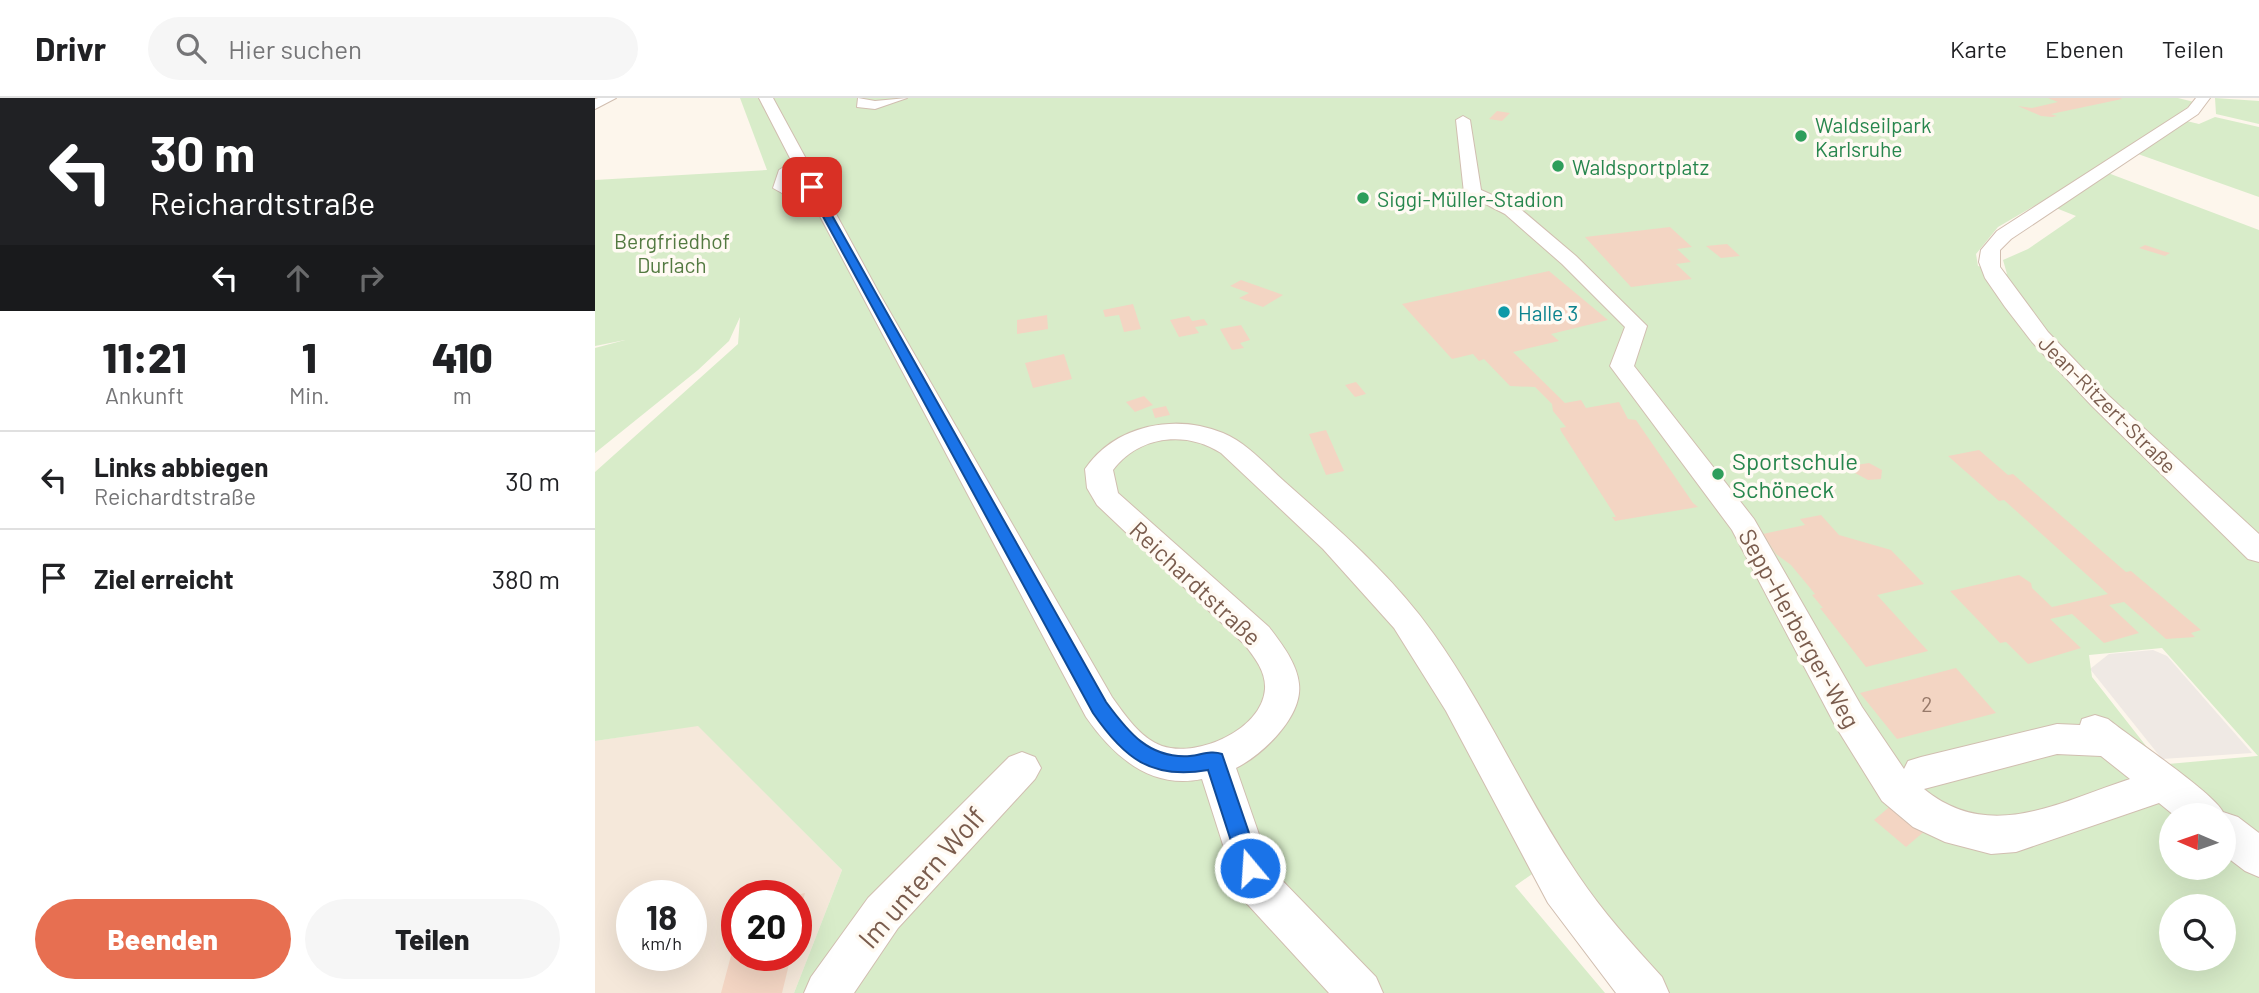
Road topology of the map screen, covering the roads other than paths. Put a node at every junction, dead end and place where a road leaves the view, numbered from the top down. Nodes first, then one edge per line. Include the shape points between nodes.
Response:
1 (609, 98) edge
2 (766, 98) edge
3 (865, 98) edge
4 (900, 98) edge
5 (2203, 98) edge
6 (595, 105) edge
7 (1463, 120) dead end
8 (800, 164) junction
9 (782, 188) dead end
10 (2259, 552) edge
11 (1215, 760) junction
12 (1023, 768) dead end
13 (1921, 773) dead end
14 (2165, 784) junction
15 (2189, 803) edge
16 (2237, 841) edge
17 (2259, 858) edge
18 (827, 993) edge
19 (1360, 993) edge
20 (1646, 993) edge

1 - 6 street
2 - 8 street, Reichardtstraße
3 - 4 street via 862,104 875,106
5 - 10 street, Jean-Ritzert-Straße via 2193,111 2004,235 1991,249 1989,262 2010,299 2067,370
7 - 14 street, Sepp-Herberger-Weg via 1473,193 1511,210 1636,326 1622,366 1744,526 1849,717 1903,796 1940,822 1991,836 2016,834
8 - 9 street via 785,174
8 - 11 street, Reichardtstraße via 1099,707 1121,738 1140,753 1165,763
11 - 19 street via 1254,881
11 - 20 street, Reichardtstraße via 1258,735 1280,701 1283,684 1271,654 1257,636 1120,513 1101,488 1099,469 1115,449 1160,433 1195,433 1225,445 1322,531 1378,589 1420,640 1450,688 1565,892
12 - 18 street, Im untern Wolf via 883,912
13 - 14 street via 2097,731
14 - 15 street
16 - 17 street

